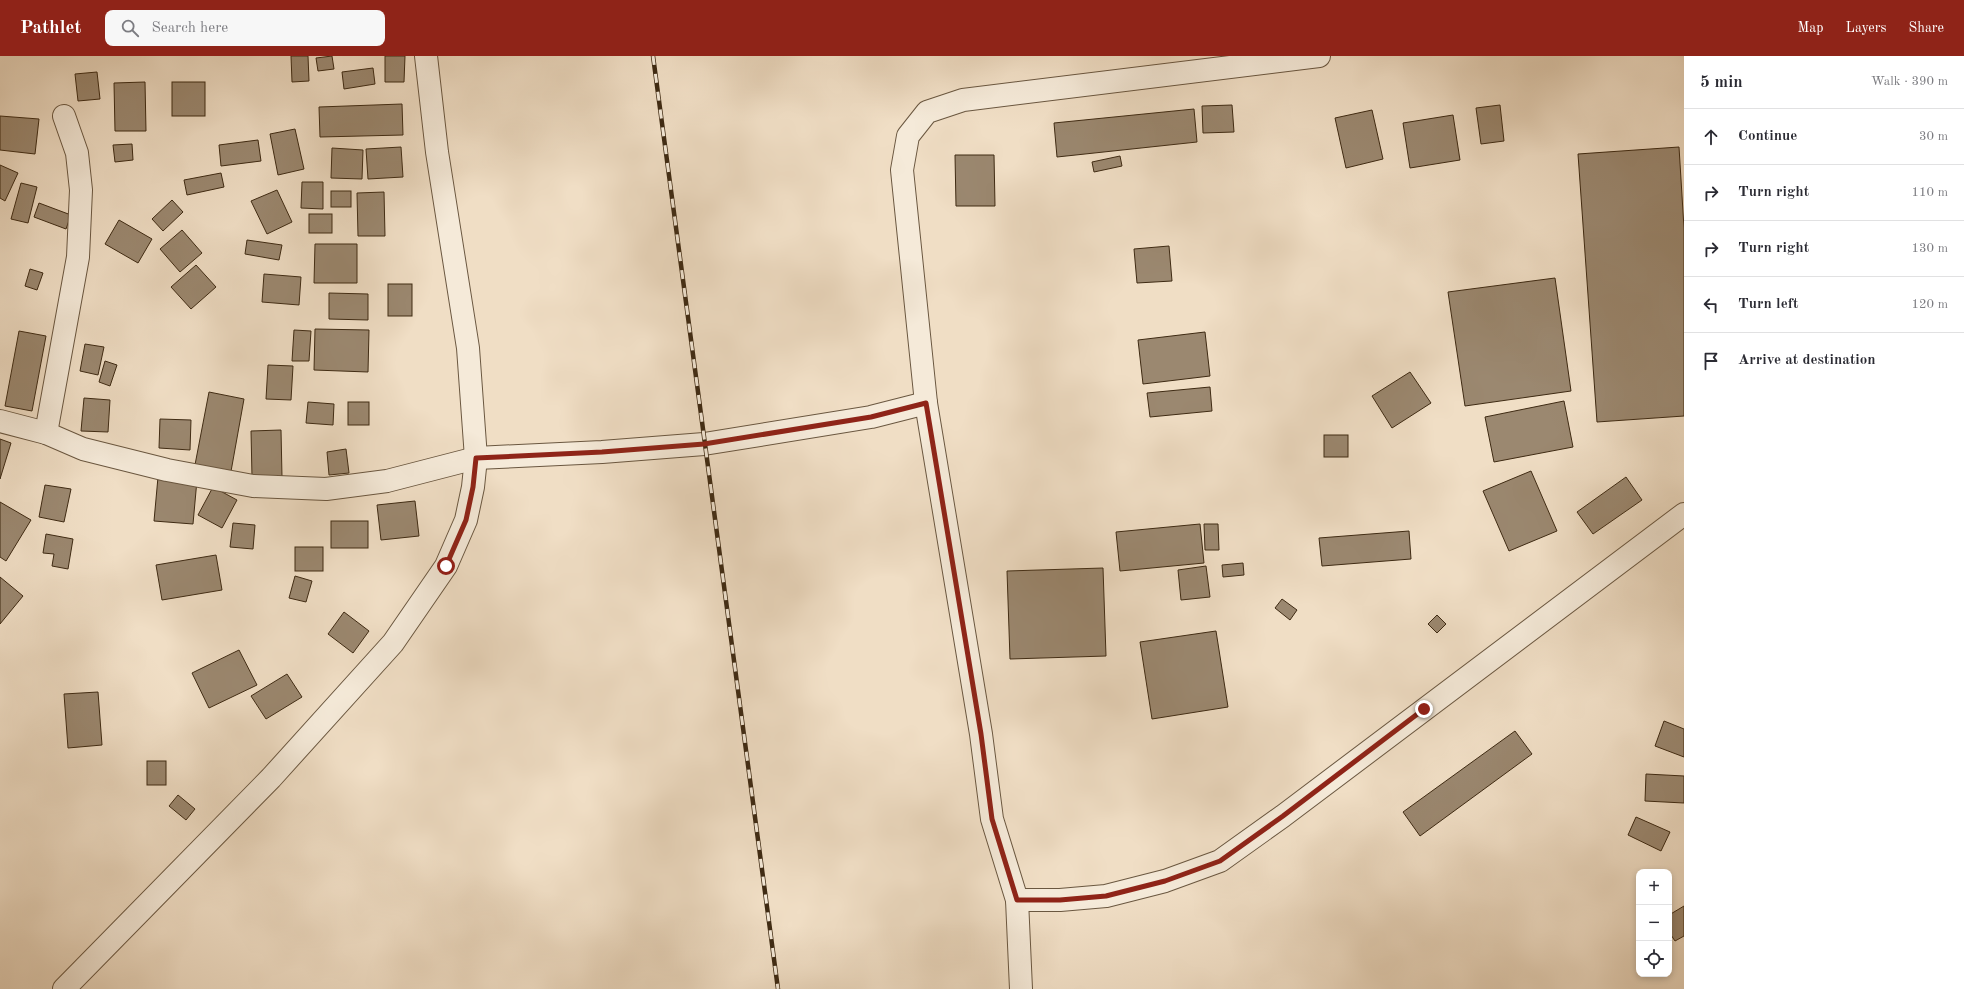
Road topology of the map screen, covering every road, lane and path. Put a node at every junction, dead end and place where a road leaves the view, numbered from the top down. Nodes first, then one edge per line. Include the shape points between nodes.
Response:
1 (426, 56) edge
2 (1319, 56) edge
3 (64, 116) dead end
4 (926, 403) junction
5 (0, 421) edge
6 (46, 433) junction
7 (476, 458) junction
8 (1684, 514) edge
9 (1017, 900) junction
10 (64, 989) edge
11 (1021, 989) edge

1 - 7 street via 437,152 468,348
2 - 4 street via 963,100 927,112 908,136 902,170
3 - 6 street via 77,153 81,190 78,257
4 - 7 street via 871,417 704,444
4 - 9 street via 981,734 992,819
5 - 6 street
6 - 7 street via 83,449 106,455 167,470 253,486 326,489 387,481
7 - 10 street via 466,520 446,566 394,643 271,778
8 - 9 street via 1220,861 1165,881 1106,896
9 - 11 street

